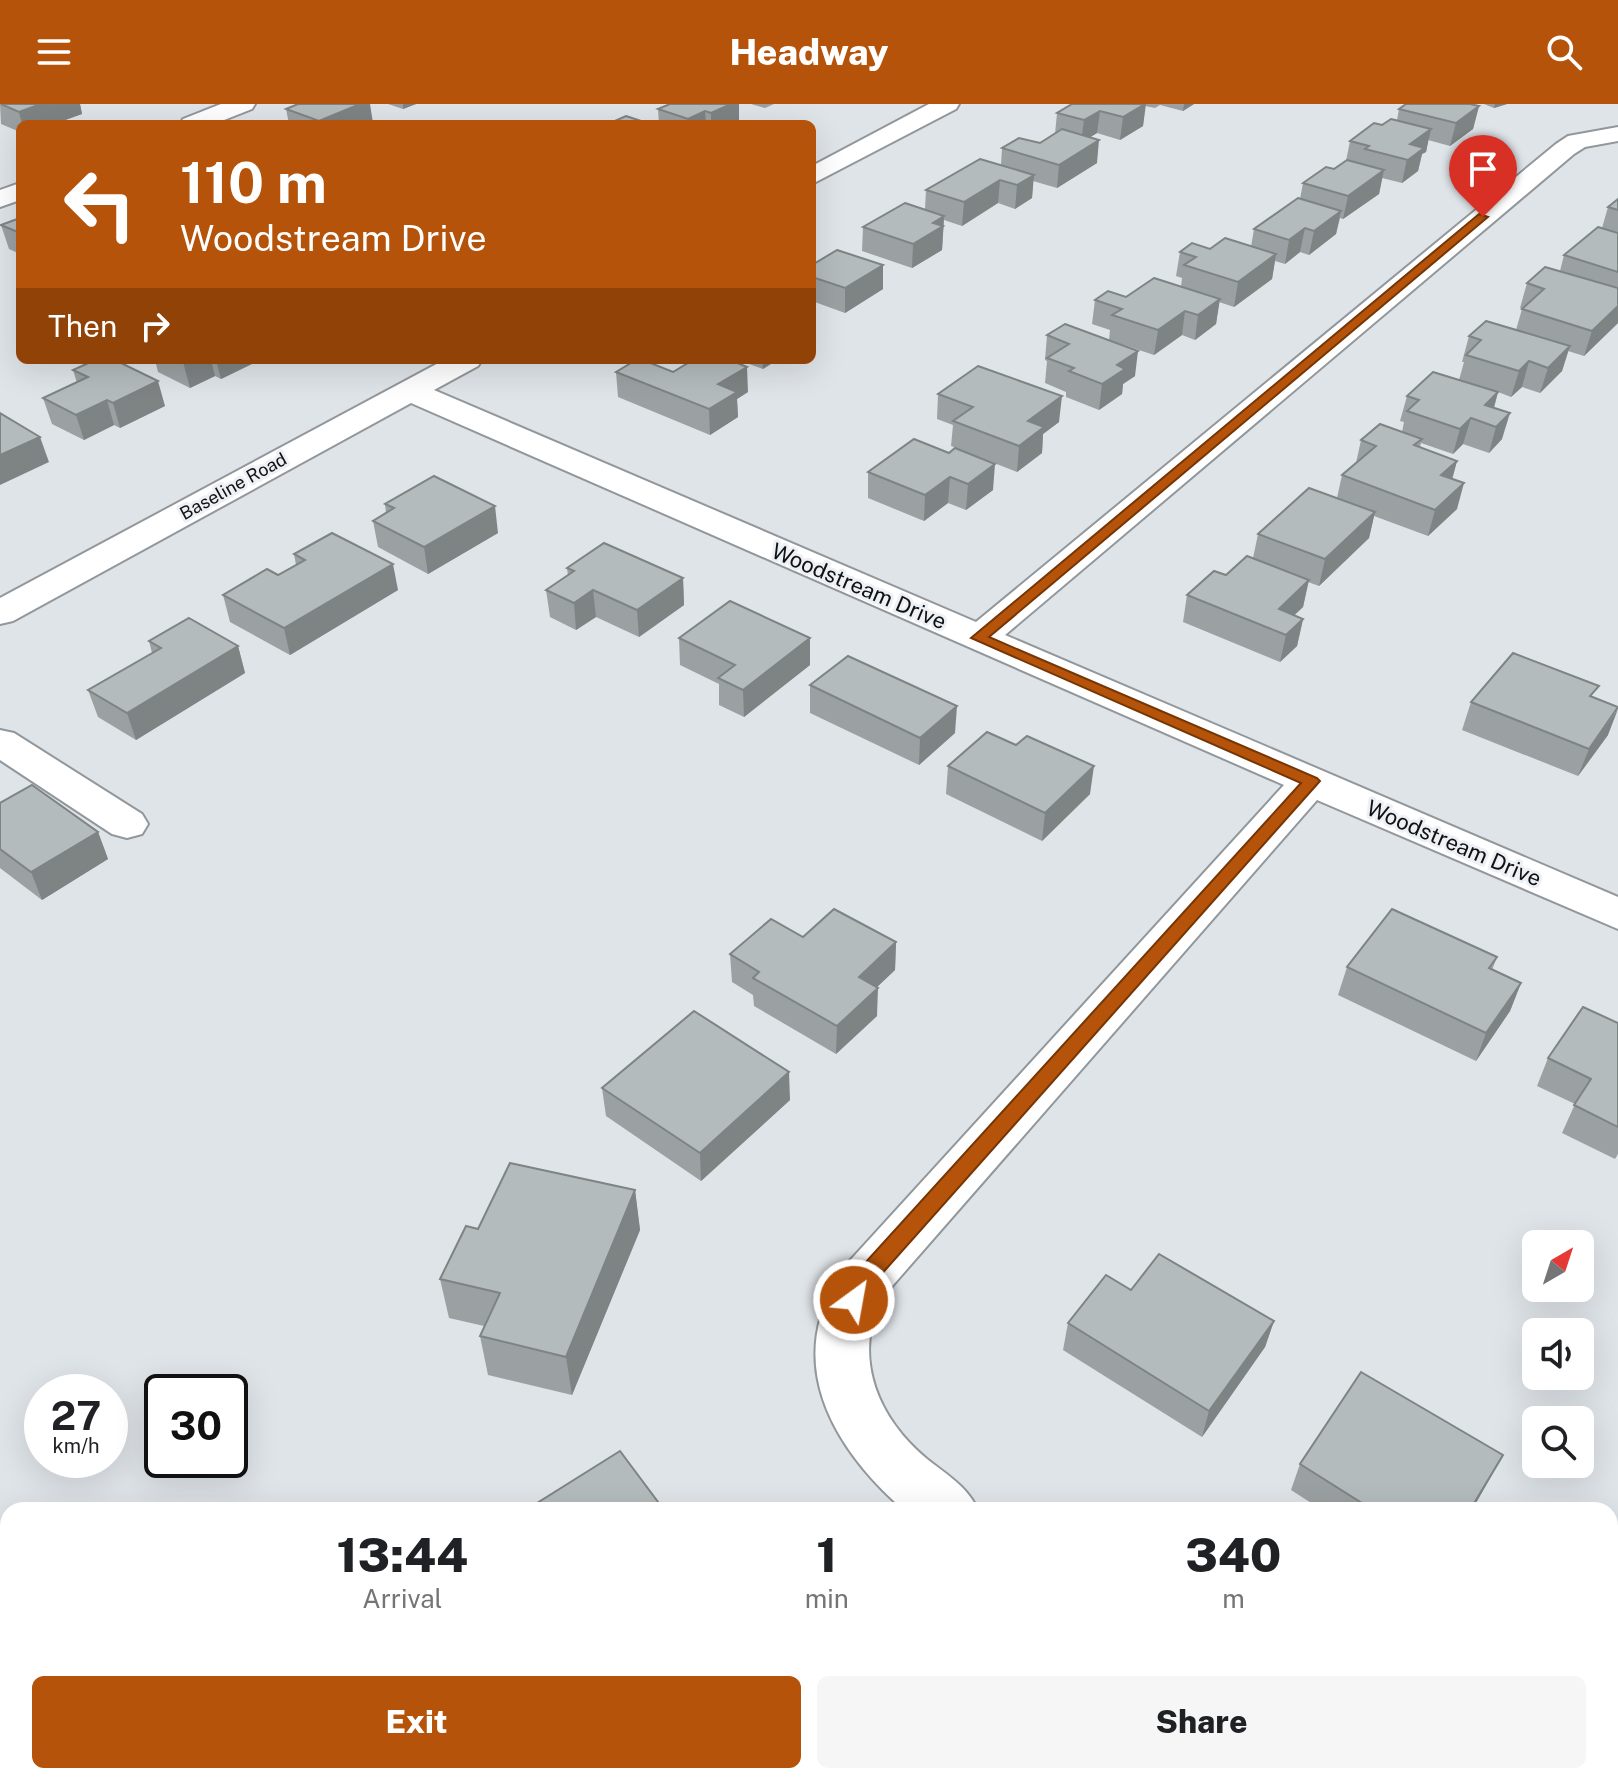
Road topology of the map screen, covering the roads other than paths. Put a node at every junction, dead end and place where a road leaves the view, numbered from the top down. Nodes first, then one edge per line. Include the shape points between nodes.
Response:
1 (243, 104) edge
2 (947, 104) edge
3 (202, 120) edge
4 (1618, 134) edge
5 (816, 174) edge
6 (460, 364) edge
7 (409, 391) junction
8 (0, 613) edge
9 (979, 638) junction
10 (0, 742) edge
11 (1311, 781) junction
12 (127, 824) dead end
13 (1618, 914) edge
14 (939, 1502) edge

1 - 3 street
2 - 5 street
4 - 9 street via 1577,141 1565,149
6 - 7 street, Baseline Road
7 - 8 street, Baseline Road
7 - 9 street, Woodstream Drive
9 - 11 street, Woodstream Drive
10 - 12 street
11 - 13 street, Woodstream Drive
11 - 14 street via 863,1281 846,1320 842,1369 857,1419 886,1460

